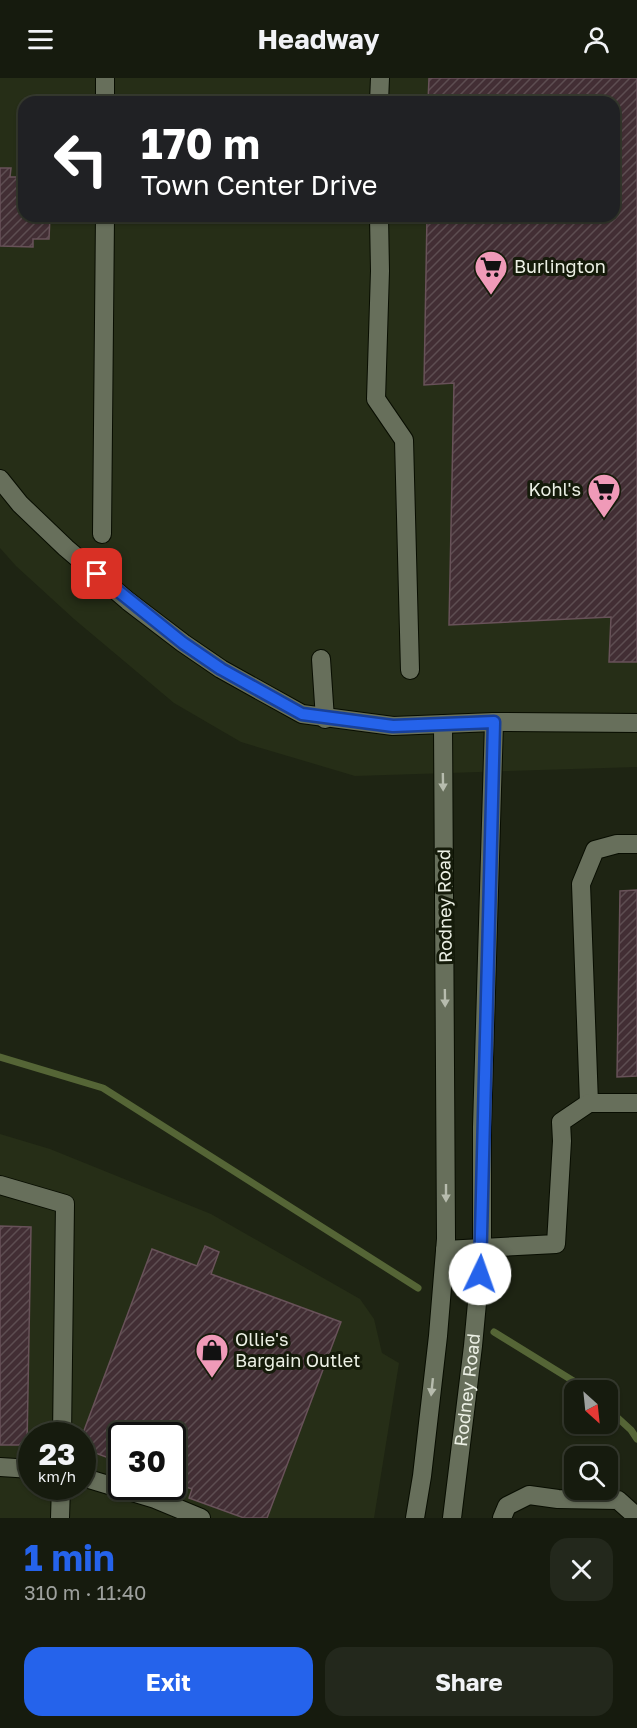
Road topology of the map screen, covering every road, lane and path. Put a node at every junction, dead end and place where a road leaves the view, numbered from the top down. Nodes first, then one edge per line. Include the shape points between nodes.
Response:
1 (105, 78) edge
2 (380, 78) edge
3 (105, 96) edge
4 (379, 96) edge
5 (105, 222) edge
6 (379, 222) edge
7 (0, 479) edge
8 (102, 534) dead end
9 (321, 659) dead end
10 (410, 670) dead end
11 (325, 719) junction
12 (494, 722) junction
13 (637, 723) edge
14 (443, 724) junction
15 (637, 844) edge
16 (589, 1103) junction
17 (637, 1103) edge
18 (0, 1185) edge
19 (482, 1249) junction
20 (445, 1250) junction
21 (62, 1422) edge
22 (0, 1467) edge
23 (18, 1468) edge
24 (96, 1483) edge
25 (61, 1500) edge
26 (166, 1511) edge
27 (637, 1517) edge
28 (60, 1518) edge
29 (201, 1518) edge
30 (415, 1518) edge
31 (452, 1518) edge
32 (502, 1518) edge

1 - 3 street
2 - 4 street
5 - 8 street
6 - 10 street via 376,399 404,440
7 - 11 street via 66,548 183,643 270,698 302,714
9 - 11 street
11 - 14 street via 393,726
12 - 13 street
12 - 14 street
12 - 19 street, Rodney Road
14 -> 20 street, Rodney Road
15 - 16 street via 595,850 581,884
16 - 17 street
16 - 19 street via 561,1122 556,1244
18 - 21 street via 65,1204
19 - 20 street
19 - 31 street, Rodney Road
20 -> 30 street, Rodney Road
22 - 23 street
24 - 26 street
25 - 28 street
26 - 29 street
27 - 32 street via 618,1500 529,1495 507,1506

